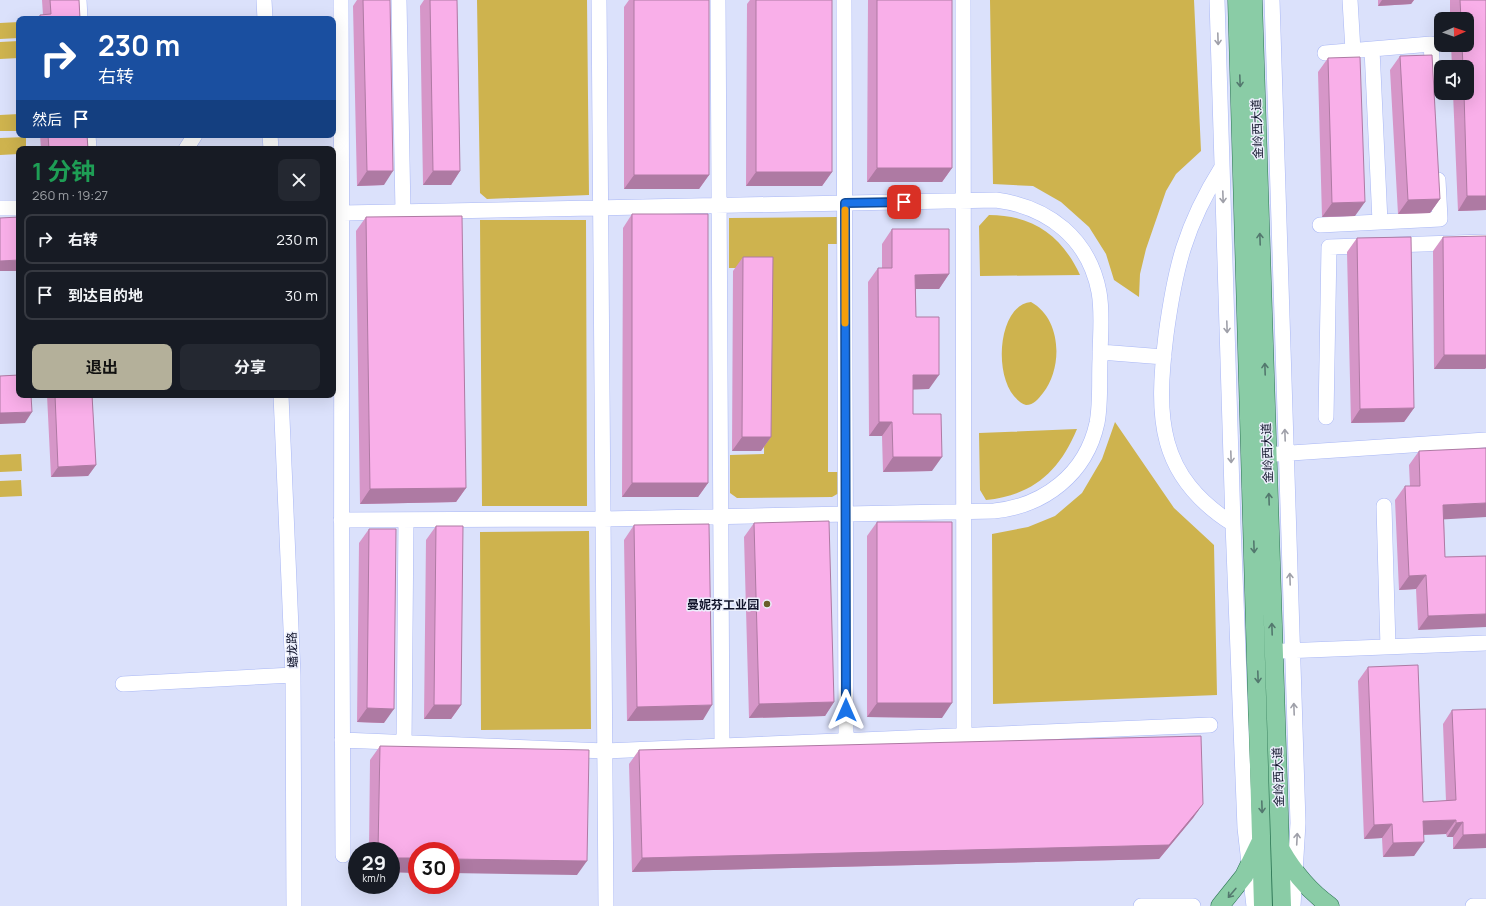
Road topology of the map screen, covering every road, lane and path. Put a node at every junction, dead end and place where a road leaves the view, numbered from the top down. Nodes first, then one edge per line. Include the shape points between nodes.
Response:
1 (79, 0) edge
2 (264, 0) edge
3 (341, 0) edge
4 (399, 0) edge
5 (599, 0) edge
6 (718, 0) edge
7 (844, 0) edge
8 (963, 0) edge
9 (1217, 0) edge
10 (1237, 0) edge
11 (1253, 0) edge
12 (1272, 0) edge
13 (1350, 0) edge
14 (80, 16) edge
15 (265, 16) edge
16 (1372, 49) junction
17 (1353, 51) junction
18 (1325, 53) dead end
19 (1434, 92) edge
20 (1438, 163) edge
21 (1222, 167) junction
22 (963, 200) junction
23 (845, 203) junction
24 (719, 205) junction
25 (601, 207) junction
26 (0, 208) edge
27 (16, 208) edge
28 (403, 212) junction
29 (343, 213) junction
30 (1380, 222) junction
31 (1320, 225) dead end
32 (1486, 242) edge
33 (1100, 352) junction
34 (1164, 357) junction
35 (281, 398) edge
36 (1326, 417) dead end
37 (1486, 440) edge
38 (1267, 454) junction
39 (1286, 454) junction
40 (1384, 506) dead end
41 (964, 512) junction
42 (846, 514) junction
43 (721, 516) junction
44 (603, 519) junction
45 (341, 520) junction
46 (406, 520) junction
47 (1233, 524) junction
48 (1486, 643) edge
49 (1388, 647) junction
50 (1292, 650) junction
51 (1273, 651) junction
52 (293, 675) junction
53 (124, 684) dead end
54 (1210, 725) dead end
55 (964, 736) junction
56 (342, 740) junction
57 (846, 740) junction
58 (404, 743) junction
59 (722, 746) junction
60 (605, 751) junction
61 (1262, 834) junction
62 (1281, 850) junction
63 (343, 855) dead end
64 (1250, 866) junction
65 (1295, 872) junction
66 (294, 906) edge
67 (606, 906) edge
68 (1141, 906) edge
69 (1193, 906) edge
70 (1220, 906) edge
71 (1254, 906) edge
72 (1263, 906) edge
73 (1282, 906) edge
74 (1293, 906) edge
75 (1330, 906) edge
76 (1473, 906) edge
77 (1486, 906) edge

1 - 14 street
2 - 15 street
3 - 29 street
4 - 28 street
5 - 25 street
6 - 24 street
7 - 23 street
8 - 22 street
9 -> 21 street
10 -> 61 main road, 金岭西大道
38 -> 11 main road, 金岭西大道
39 -> 12 street
13 - 17 street
16 - 17 street
16 - 19 street via 1431,44
16 - 30 street
17 - 18 street
20 - 30 street via 1440,219
21 - 34 street via 1198,209 1180,254 1170,302
21 -> 47 street
22 - 23 street
22 - 33 street via 996,200 1025,206 1052,218 1074,238 1096,278 1101,308
22 - 41 street
23 - 24 street
23 - 42 street
24 - 25 street
24 - 43 street
25 - 28 street
25 - 44 street
26 - 27 street
28 - 29 street
29 - 45 street
30 - 31 street
32 - 36 street via 1329,247
33 - 34 street
33 - 41 street via 1097,423 1086,452 1068,478 1045,496 1020,507
34 - 47 street via 1161,406 1170,451 1195,493 1206,505
35 - 52 street, 蟠龙路
37 - 39 street
38 - 39 street
51 -> 38 main road, 金岭西大道
50 -> 39 street
40 - 49 street
41 - 42 street
41 - 55 street
42 - 43 street
42 - 57 street
43 - 44 street
43 - 59 street
44 - 46 street
44 - 60 street
45 - 46 street
45 - 56 street
46 - 58 street
47 - 64 street via 1245,828
48 - 49 street
49 - 50 street
50 - 51 street
65 -> 50 street via 1298,823
51 - 62 main road, 金岭西大道
52 - 53 street
52 - 66 street, 蟠龙路
54 - 55 street
55 - 57 street
56 - 58 street
56 - 63 street
57 - 59 street
58 - 60 street
59 - 60 street
60 - 67 street
61 - 64 main road
61 - 72 main road, 金岭西大道
62 - 65 main road
62 - 73 main road, 金岭西大道
64 -> 70 main road via 1236,889
64 - 71 street
65 - 74 street
65 - 75 main road via 1308,888
68 - 69 street
76 - 77 street

